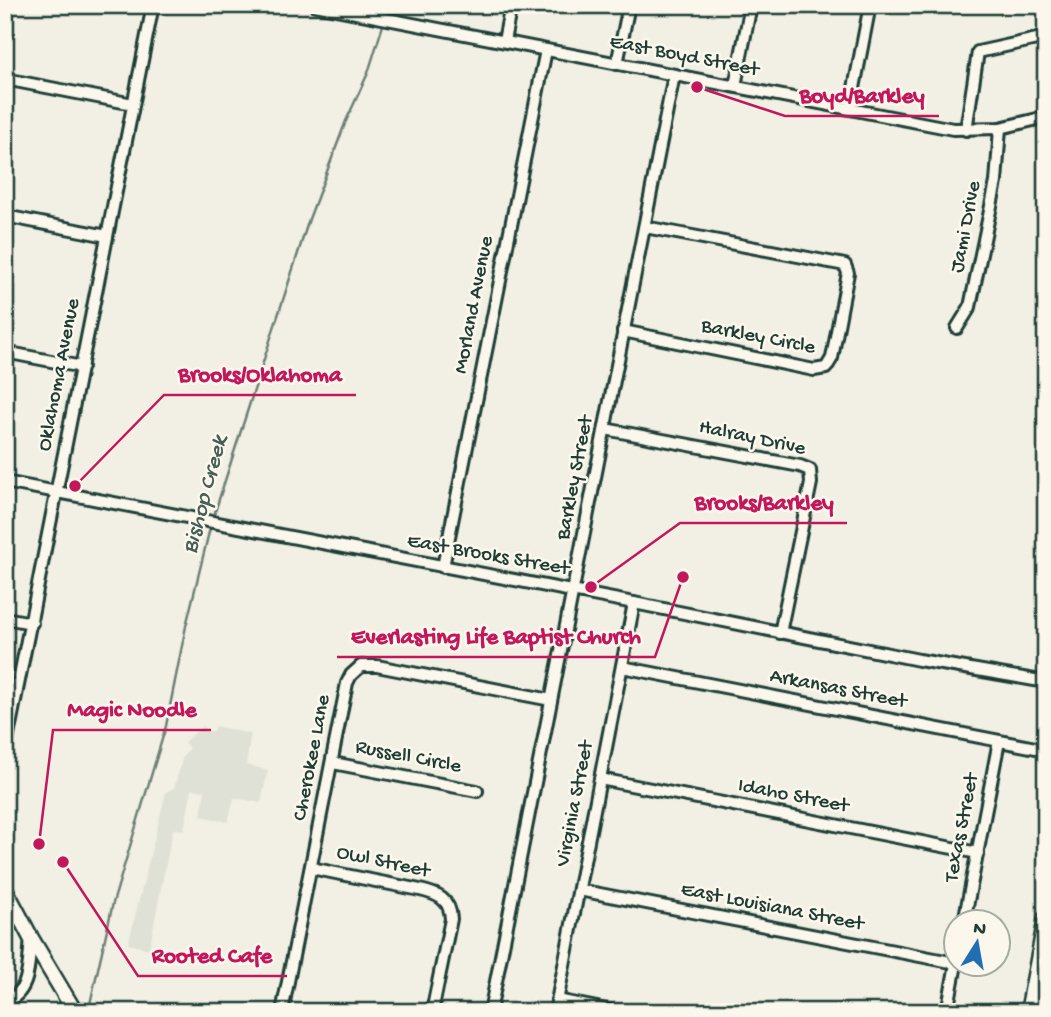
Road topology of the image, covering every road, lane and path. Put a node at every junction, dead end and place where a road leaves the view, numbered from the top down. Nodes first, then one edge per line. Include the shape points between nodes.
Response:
1 (153, 5) edge
2 (315, 5) edge
3 (511, 5) edge
4 (629, 5) edge
5 (751, 5) edge
6 (870, 5) edge
7 (1046, 37) edge
8 (504, 41) junction
9 (546, 50) junction
10 (617, 64) junction
11 (674, 75) junction
12 (5, 79) edge
13 (736, 86) junction
14 (133, 104) junction
15 (850, 108) junction
16 (1046, 117) edge
17 (1000, 128) junction
18 (966, 130) junction
19 (5, 216) edge
20 (645, 227) junction
21 (107, 236) junction
22 (957, 328) dead end
23 (623, 331) junction
24 (5, 352) edge
25 (82, 367) junction
26 (605, 429) junction
27 (5, 482) edge
28 (57, 492) junction
29 (443, 567) junction
30 (574, 591) junction
31 (634, 603) junction
32 (5, 618) edge
33 (32, 623) junction
34 (780, 633) junction
35 (622, 667) junction
36 (1046, 682) edge
37 (551, 699) junction
38 (999, 741) junction
39 (1046, 750) edge
40 (5, 751) edge
41 (332, 763) junction
42 (600, 779) junction
43 (477, 791) dead end
44 (978, 853) junction
45 (311, 868) junction
46 (5, 888) edge
47 (579, 890) junction
48 (9, 905) edge
49 (967, 908) edge
50 (1046, 918) edge
51 (31, 938) junction
52 (942, 961) edge
53 (1041, 971) edge
54 (954, 978) edge
55 (5, 1002) edge
56 (556, 1006) edge
57 (75, 1012) edge
58 (282, 1012) edge
59 (432, 1012) edge
60 (490, 1012) edge
61 (617, 1012) edge
62 (947, 1012) edge
63 (1028, 1012) edge

1 - 14 street, Oklahoma Avenue
2 - 8 street, East Boyd Street
3 - 8 street
4 - 10 street
5 - 13 street
6 - 15 street
7 - 18 street via 978,52
8 - 9 street, East Boyd Street
9 - 10 street, East Boyd Street
9 - 29 street, Morland Avenue
10 - 11 street, East Boyd Street
11 - 13 street, East Boyd Street
11 - 20 street, Barkley Street
12 - 14 street
13 - 15 street, East Boyd Street
14 - 21 street, Oklahoma Avenue
15 - 18 street, East Boyd Street
16 - 17 street, East Boyd Street
17 - 18 street, East Boyd Street
17 - 22 street, Jami Drive via 996,182 970,307
19 - 21 street
20 - 23 street, Barkley Street
20 - 23 street, Barkley Circle via 845,265 848,274 832,358 827,368 814,370
21 - 25 street, Oklahoma Avenue
23 - 26 street, Barkley Street
24 - 25 street
25 - 28 street, Oklahoma Avenue
26 - 30 street, Barkley Street
26 - 34 street, Halray Drive via 810,470
27 - 28 street, East Brooks Street
28 - 29 street, East Brooks Street
28 - 33 street, Oklahoma Avenue
29 - 30 street, East Brooks Street
30 - 31 street, East Brooks Street
30 - 37 street, Barkley Street
31 - 34 street, East Brooks Street
31 - 35 street, Virginia Street
32 - 33 street
33 - 40 street, Oklahoma Avenue
34 - 36 street, East Brooks Street
35 - 38 street, Arkansas Street
35 - 42 street, Virginia Street
37 - 41 street, Cherokee Lane via 361,666 347,683
37 - 60 street, Barkley Street
38 - 39 street, Arkansas Street
38 - 44 street, Texas Street
41 - 43 street, Russell Circle
41 - 45 street, Cherokee Lane
42 - 44 street, Idaho Street
42 - 47 street, Virginia Street
44 - 49 street, Texas Street
45 - 58 street, Cherokee Lane
45 - 59 street, Owl Street via 433,893 445,900 451,919
46 - 48 main road
47 - 52 street, East Louisiana Street
47 - 56 street, Virginia Street
48 - 51 main road
50 - 53 main road
51 - 55 street via 26,984
51 - 57 main road
53 - 63 main road
54 - 62 street
56 - 61 street

